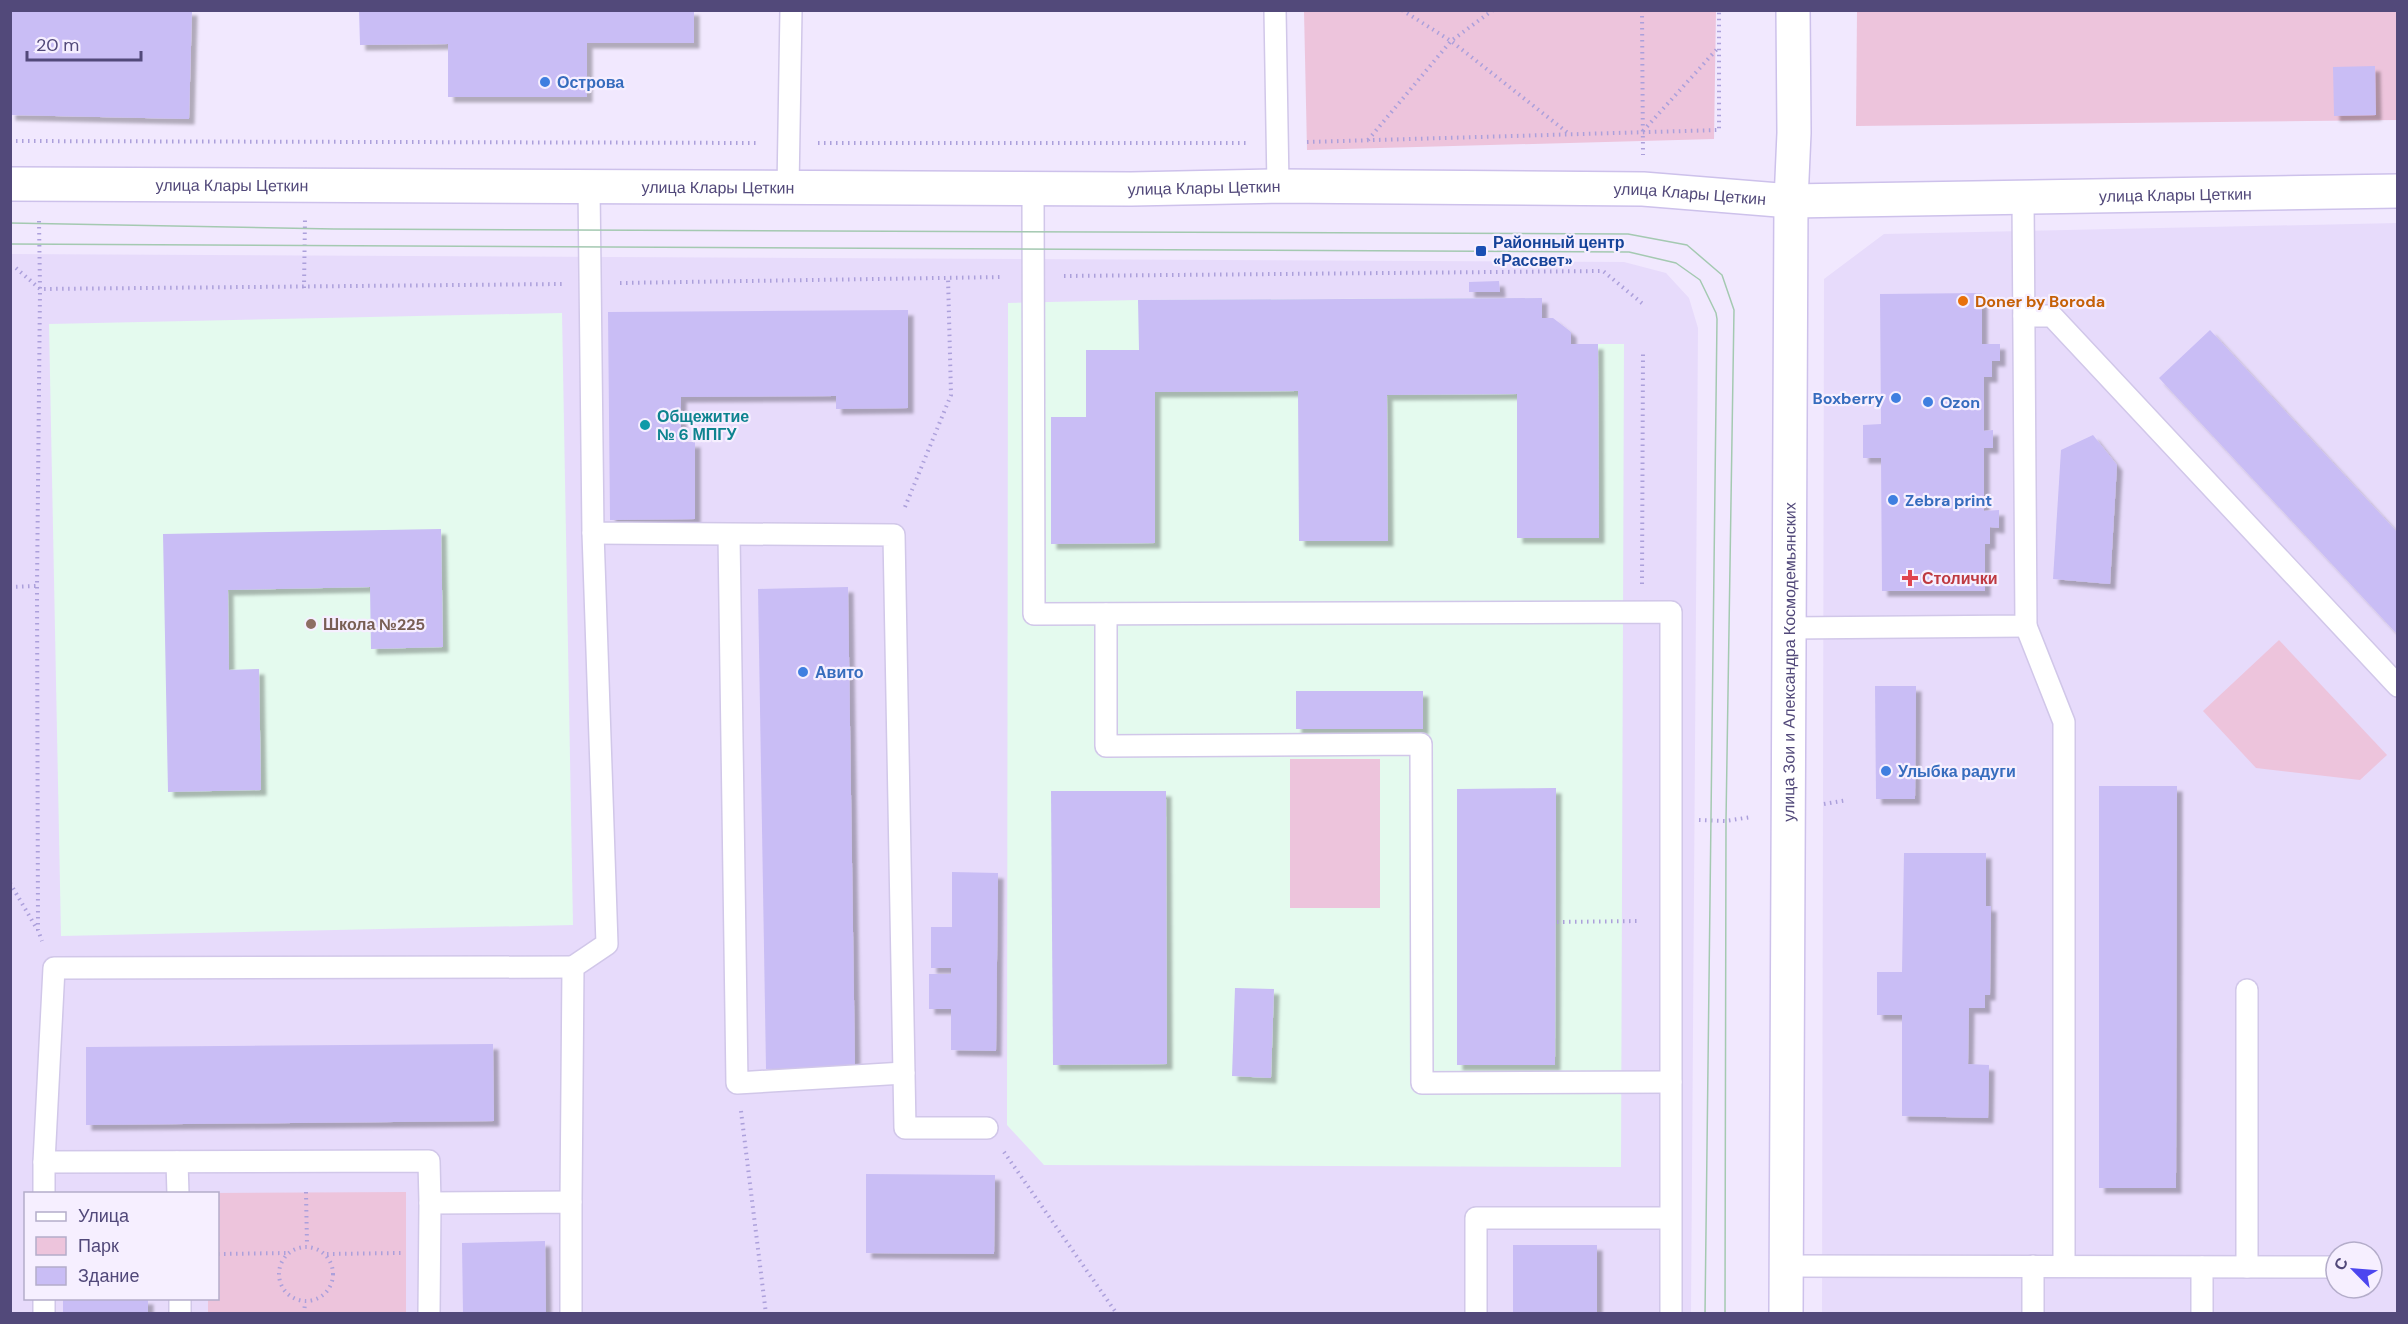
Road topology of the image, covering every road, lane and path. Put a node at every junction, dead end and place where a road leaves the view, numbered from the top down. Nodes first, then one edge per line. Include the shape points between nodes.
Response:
1 (791, 10) edge
2 (1275, 10) edge
3 (1402, 10) edge
4 (1492, 10) edge
5 (1642, 10) edge
6 (1719, 10) edge
7 (1792, 10) edge
8 (1451, 41) junction
9 (1718, 48) junction
10 (1643, 132) junction
11 (1569, 134) junction
12 (1368, 140) junction
13 (10, 141) edge
14 (789, 143) junction
15 (1278, 143) junction
16 (1643, 162) dead end
17 (24, 184) edge
18 (1278, 186) junction
19 (589, 187) junction
20 (788, 188) junction
21 (1033, 188) junction
22 (2397, 191) edge
23 (2023, 197) junction
24 (1791, 201) junction
25 (10, 268) edge
26 (1033, 276) junction
27 (948, 277) junction
28 (590, 284) junction
29 (40, 289) junction
30 (1643, 304) dead end
31 (2024, 316) junction
32 (1643, 354) dead end
33 (593, 533) junction
34 (729, 535) junction
35 (894, 535) junction
36 (10, 586) edge
37 (37, 586) junction
38 (1642, 612) junction
39 (1106, 614) junction
40 (2026, 626) junction
41 (1789, 628) junction
42 (2397, 686) edge
43 (10, 883) edge
44 (1643, 921) dead end
45 (1557, 922) dead end
46 (38, 930) junction
47 (573, 967) junction
48 (54, 968) junction
49 (2247, 990) dead end
50 (904, 1073) junction
51 (1671, 1082) junction
52 (737, 1083) junction
53 (987, 1128) joint
54 (306, 1161) junction
55 (44, 1162) junction
56 (177, 1162) junction
57 (44, 1192) edge
58 (178, 1192) edge
59 (571, 1202) junction
60 (430, 1203) junction
61 (1671, 1218) junction
62 (307, 1245) junction
63 (429, 1252) junction
64 (286, 1253) junction
65 (219, 1254) edge
66 (327, 1254) junction
67 (1786, 1266) junction
68 (2033, 1266) junction
69 (2064, 1266) junction
70 (2202, 1267) junction
71 (2247, 1267) junction
72 (2324, 1267) edge
73 (304, 1303) junction
74 (304, 1314) edge
75 (429, 1314) edge
76 (571, 1314) edge
77 (766, 1314) edge
78 (1117, 1314) edge
79 (1476, 1314) edge
80 (1671, 1314) edge
81 (1786, 1314) edge
82 (2033, 1314) edge
83 (2202, 1314) edge

1 - 14 lane
2 - 15 lane
3 - 8 path
4 - 8 path
5 - 10 path
6 - 9 path
7 - 24 street, улица Зои и Александра Космодемьянских
8 - 11 path
8 - 12 path
9 - 10 path
9 - 10 path via 1719,130
10 - 11 path
10 - 16 path
11 - 12 path
12 - 15 path
13 - 14 path
14 - 15 path
14 - 20 lane
15 - 18 lane
17 - 19 street, улица Клары Цеткин
17 - 29 path
18 - 21 street, улица Клары Цеткин
18 - 24 street, улица Клары Цеткин via 1643,189
19 - 20 street, улица Клары Цеткин
19 - 28 lane
20 - 21 street, улица Клары Цеткин
21 - 26 lane
22 - 23 street, улица Клары Цеткин
23 - 24 street, улица Клары Цеткин
23 - 31 lane
24 - 41 street, улица Зои и Александра Космодемьянских
25 - 29 path via 16,268
26 - 27 path
26 - 30 path via 1603,271
26 - 39 lane via 1034,614
27 - 28 path
27 - 35 path via 951,395
28 - 29 path
28 - 33 lane
29 - 37 path
31 - 40 lane
31 - 42 lane via 2052,316
32 - 38 path
33 - 34 lane
33 - 47 lane via 607,944
34 - 35 lane
34 - 52 lane
35 - 50 lane
36 - 37 path
37 - 46 path
38 - 39 lane
38 - 51 lane via 1671,612
39 - 51 lane via 1106,746 1421,744 1422,1083
40 - 41 lane
40 - 69 lane via 2064,723
41 - 67 street, улица Зои и Александра Космодемьянских
43 - 46 path
44 - 45 path
46 - 48 path
47 - 48 lane
47 - 59 lane
48 - 55 lane
49 - 71 lane
50 - 52 lane
50 - 53 lane via 905,1128
51 - 61 lane
52 - 77 path
53 - 78 path
54 - 56 lane
54 - 60 lane via 429,1161
54 - 62 path
55 - 56 lane
55 - 57 lane
56 - 58 lane
59 - 60 lane
59 - 76 lane
60 - 63 lane
61 - 79 lane via 1476,1218
61 - 80 lane
62 - 64 path
62 - 66 path
63 - 66 path
63 - 75 lane
64 - 65 path
64 - 73 path via 277,1273 285,1293
66 - 73 path via 334,1275 330,1285 325,1295
67 - 68 lane
67 - 81 street, улица Зои и Александра Космодемьянских
68 - 69 lane
68 - 82 lane
69 - 70 lane
70 - 71 lane
70 - 83 lane
71 - 72 lane
73 - 74 path

